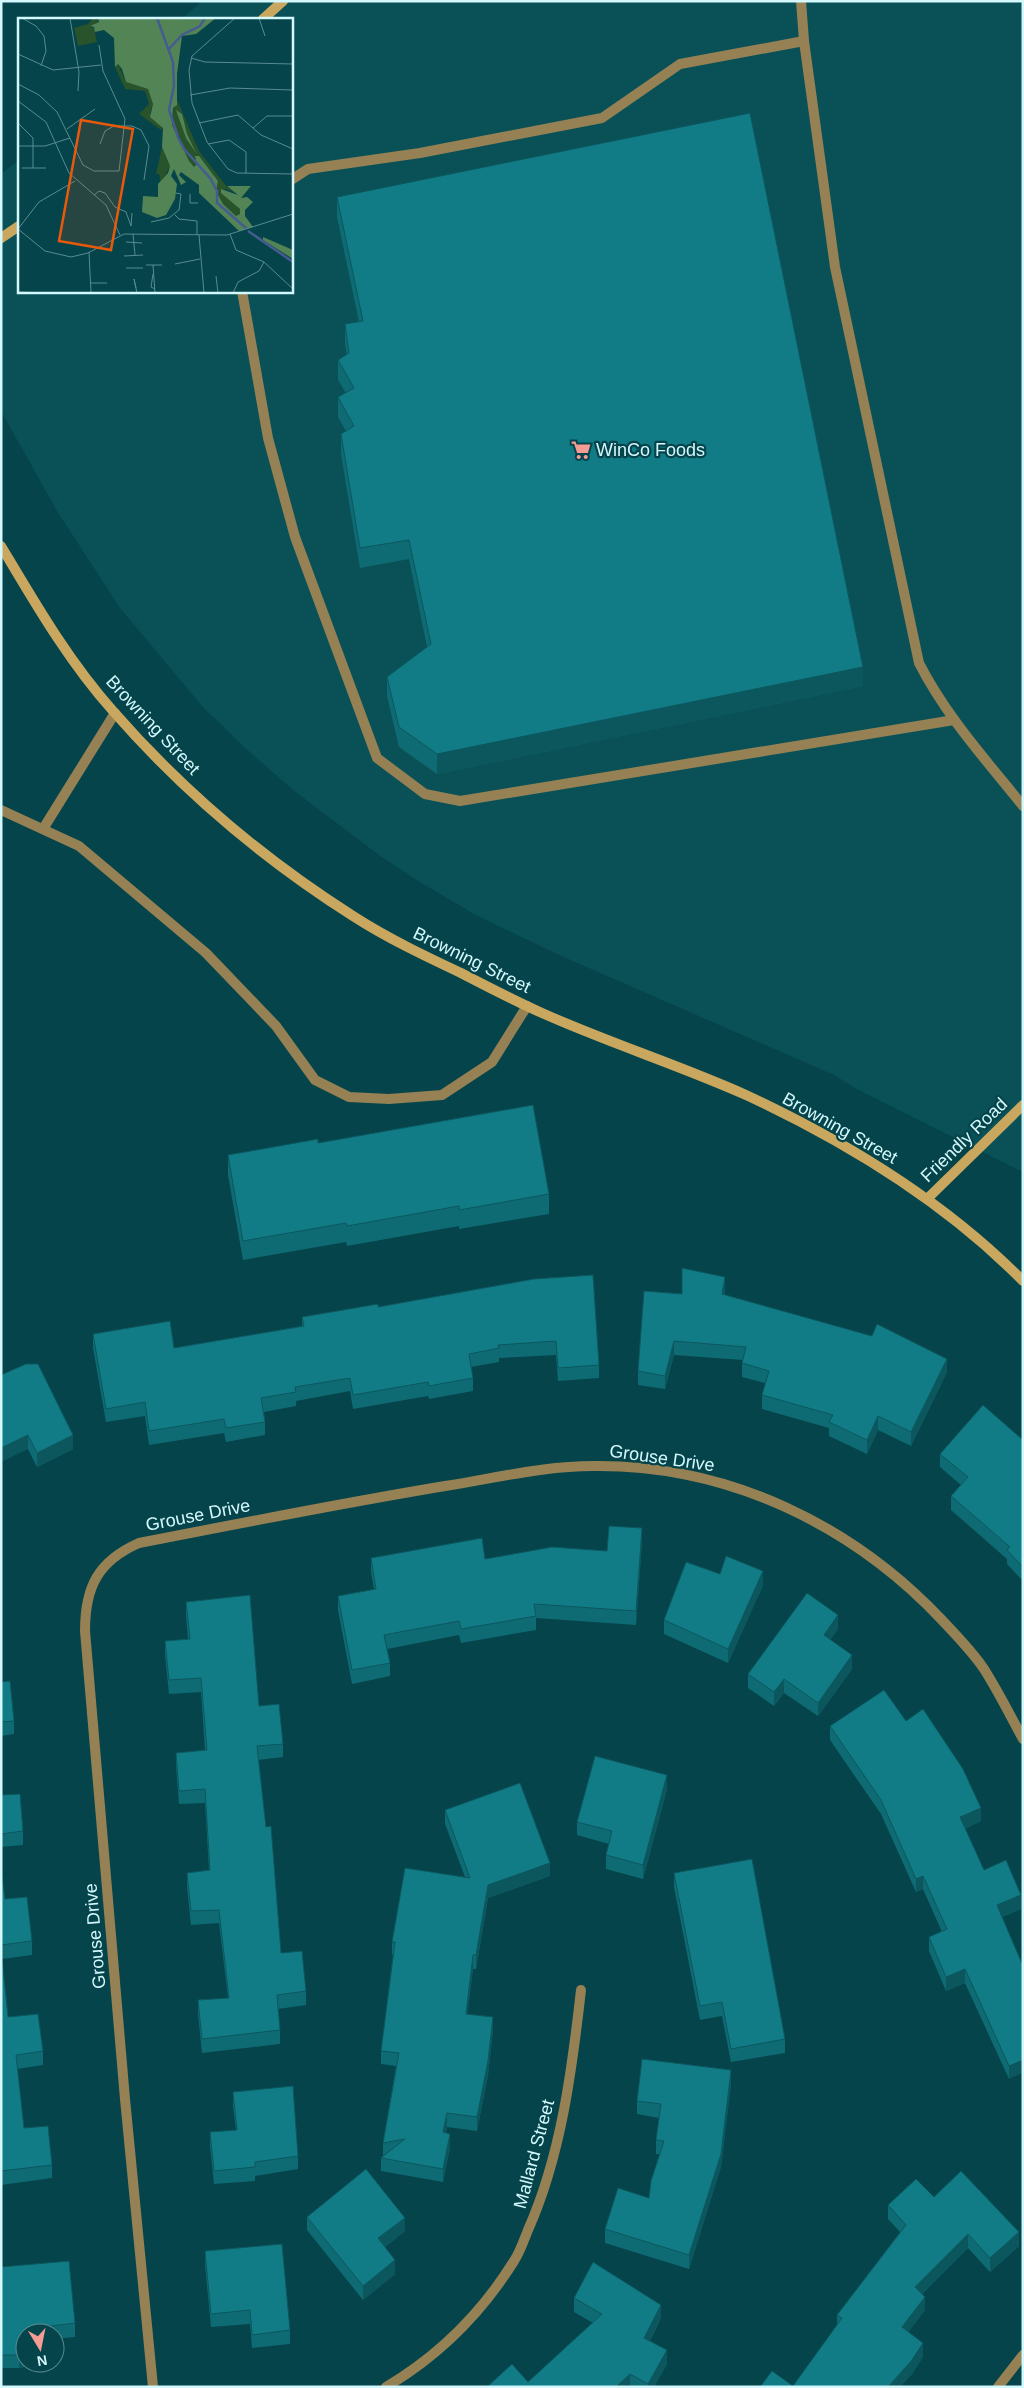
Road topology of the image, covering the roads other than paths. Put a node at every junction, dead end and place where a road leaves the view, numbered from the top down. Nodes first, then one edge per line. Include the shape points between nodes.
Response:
1 (282, 1) edge
2 (801, 1) edge
3 (264, 18) edge
4 (804, 41) junction
5 (292, 179) edge
6 (18, 227) edge
7 (1, 238) edge
8 (242, 292) edge
9 (1, 546) edge
10 (115, 714) junction
11 (954, 720) junction
12 (1023, 806) edge
13 (1, 810) edge
14 (43, 829) junction
15 (527, 1006) junction
16 (1023, 1105) edge
17 (928, 1198) junction
18 (1023, 1281) edge
19 (1023, 1739) edge
20 (581, 1990) dead end
21 (1023, 2355) edge
22 (153, 2387) edge
23 (386, 2387) edge
24 (998, 2387) edge

1 - 3 street
2 - 4 street
4 - 5 street via 680,64 602,118 420,153 308,169
4 - 11 street via 835,267 909,620 919,663
6 - 7 street
8 - 11 street via 268,438 294,537 377,758 425,794 460,801
9 - 10 street, Browning Street via 46,622
10 - 14 street
10 - 15 street, Browning Street via 172,773 303,884 395,940
11 - 12 street
13 - 14 street
14 - 15 street via 79,846 206,953 276,1026 315,1080 349,1097 389,1099 442,1095 492,1062
15 - 17 street, Browning Street via 745,1095 826,1136
16 - 17 street, Friendly Road
17 - 18 street, Browning Street
19 - 22 street, Grouse Drive via 971,1652 884,1566 805,1515 724,1483 688,1475 636,1467 563,1466 347,1502 168,1537 139,1543 116,1555 100,1571 88,1594 85,1631
20 - 23 street, Mallard Street via 563,2112 549,2172 515,2260 467,2323 441,2350
21 - 24 street

